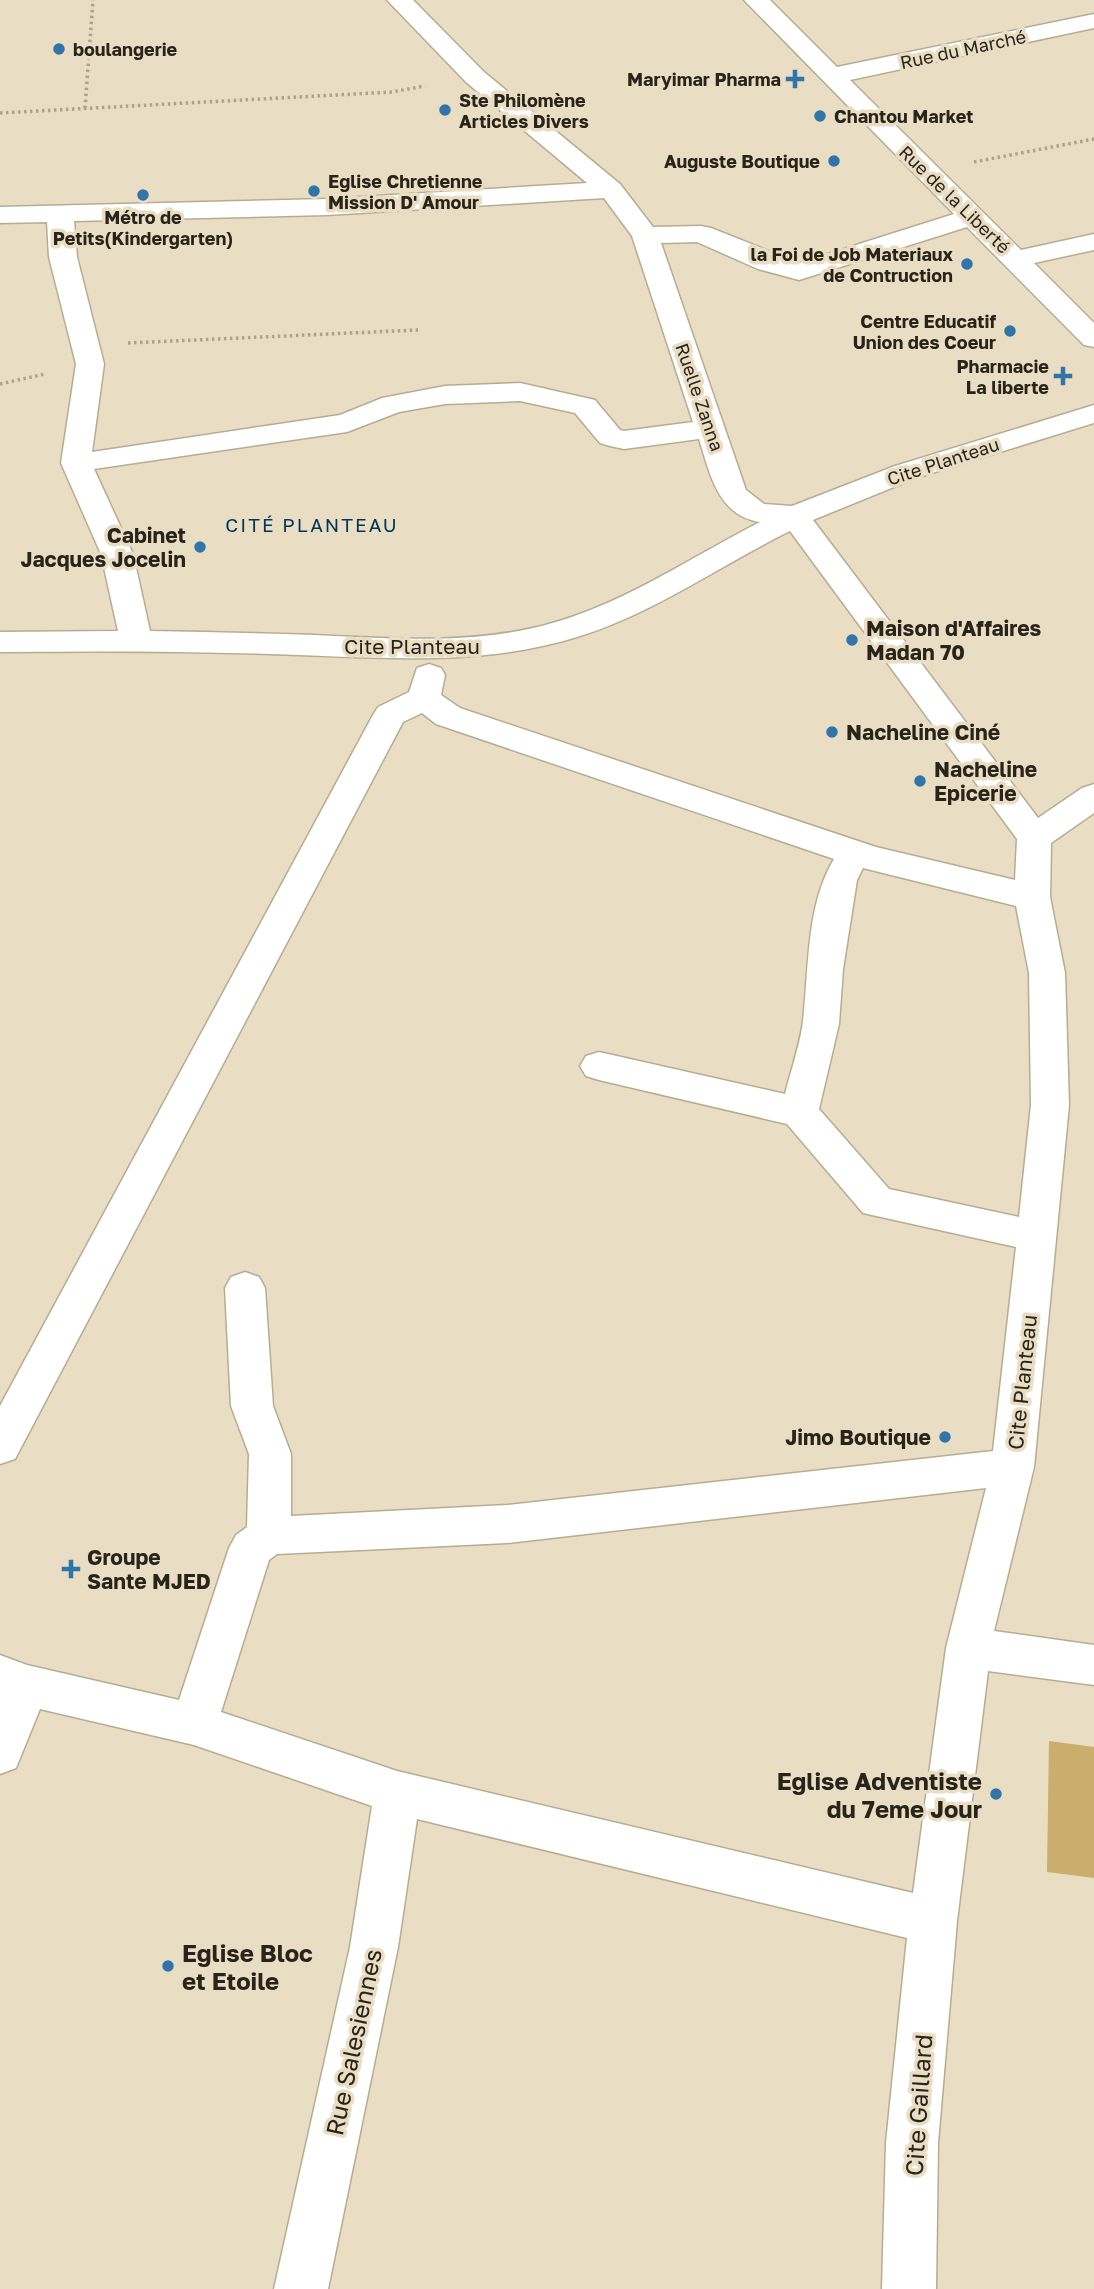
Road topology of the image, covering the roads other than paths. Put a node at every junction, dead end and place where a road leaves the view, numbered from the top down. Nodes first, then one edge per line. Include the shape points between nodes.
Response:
1 (399, 0) edge
2 (756, 0) edge
3 (1094, 21) edge
4 (832, 76) junction
5 (611, 190) junction
6 (0, 215) edge
7 (60, 216) junction
8 (971, 216) junction
9 (646, 235) junction
10 (1094, 242) edge
11 (1017, 259) junction
12 (1094, 339) edge
13 (1094, 414) edge
14 (711, 429) junction
15 (76, 463) junction
16 (795, 516) junction
17 (136, 639) junction
18 (0, 642) edge
19 (435, 649) junction
20 (424, 698) junction
21 (1094, 796) edge
22 (1034, 838) junction
23 (855, 853) junction
24 (1032, 897) junction
25 (599, 1066) dead end
26 (799, 1112) junction
27 (1038, 1236) junction
28 (246, 1288) dead end
29 (0, 1446) edge
30 (1013, 1467) junction
31 (269, 1536) junction
32 (968, 1648) junction
33 (1094, 1665) edge
34 (13, 1680) edge
35 (194, 1724) junction
36 (0, 1752) edge
37 (397, 1793) junction
38 (933, 1922) junction
39 (301, 2289) edge
40 (909, 2289) edge

1 - 5 street, Ruelle Zanna via 475,77
2 - 4 street, Rue de la Liberté
3 - 4 street, Rue du Marché
4 - 8 street, Rue de la Liberté
5 - 7 street via 327,207
5 - 9 street, Ruelle Zanna
6 - 7 street
7 - 15 street via 63,257 90,364
8 - 9 street via 799,272 701,234
8 - 11 street, Rue de la Liberté
9 - 14 street, Ruelle Zanna
10 - 11 street
11 - 12 street, Rue de la Liberté
13 - 16 street, Cite Planteau via 872,484
14 - 15 street via 624,440 610,437 585,406 520,393 444,395 392,404 347,423
14 - 16 street, Ruelle Zanna via 732,494 756,512
15 - 17 street via 117,554
16 - 19 street, Cite Planteau via 630,604 566,630 497,645
16 - 22 street
17 - 18 street, Cite Planteau
17 - 19 street, Cite Planteau
19 - 20 street
20 - 23 street via 448,716
20 - 29 street via 390,715
21 - 22 street
22 - 24 street, Cite Planteau
23 - 24 street
23 - 26 street via 839,880 821,1024
24 - 27 street, Cite Planteau via 1047,973 1050,1105
25 - 26 street
26 - 27 street via 877,1202
27 - 30 street, Cite Planteau
28 - 31 street via 251,1406 270,1454
30 - 31 street via 507,1524
30 - 32 street, Cite Planteau
31 - 35 street via 251,1548
32 - 33 street
32 - 38 street, Cite Planteau
34 - 35 street
34 - 36 street
35 - 37 street
37 - 38 street
37 - 39 street, Rue Salesiennes via 374,1947
38 - 40 street, Cite Gaillard via 912,2143

